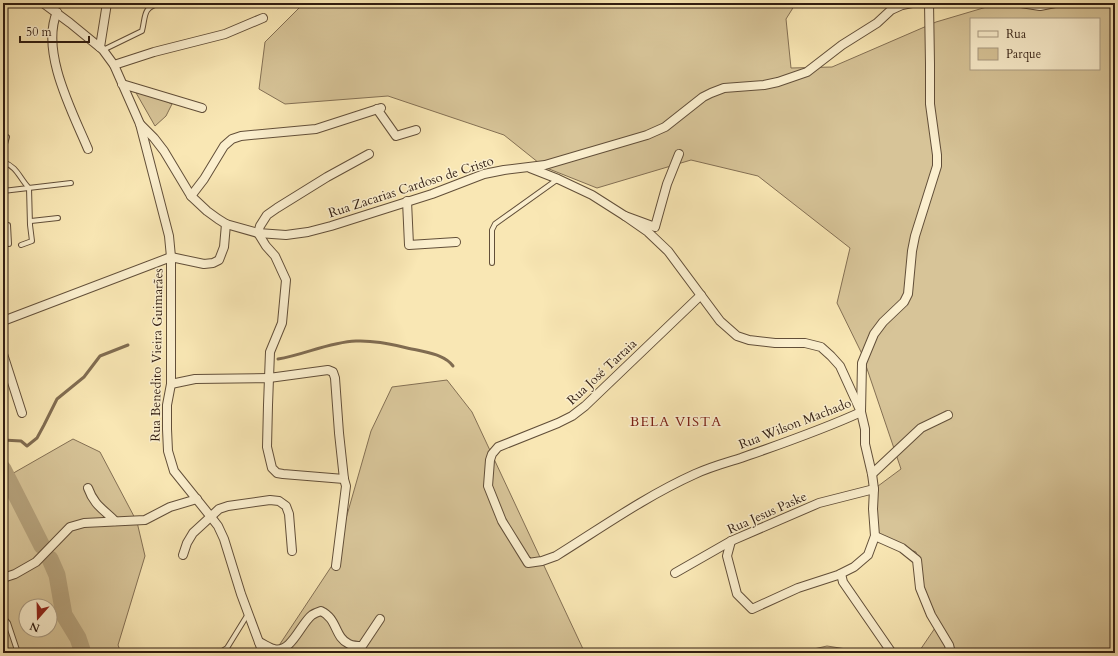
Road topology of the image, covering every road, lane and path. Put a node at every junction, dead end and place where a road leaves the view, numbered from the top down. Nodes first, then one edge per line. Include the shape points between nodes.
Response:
1 (43, 3) edge
2 (107, 3) edge
3 (160, 3) edge
4 (912, 3) edge
5 (929, 3) edge
6 (1021, 3) edge
7 (1055, 3) edge
8 (57, 12) junction
9 (263, 18) dead end
10 (101, 49) junction
11 (114, 65) junction
12 (122, 84) junction
13 (202, 108) dead end
14 (140, 124) junction
15 (416, 130) dead end
16 (3, 135) edge
17 (88, 149) dead end
18 (3, 150) edge
19 (369, 154) dead end
20 (679, 154) dead end
21 (3, 162) edge
22 (529, 167) junction
23 (558, 179) junction
24 (71, 183) dead end
25 (29, 188) junction
26 (3, 191) edge
27 (191, 196) junction
28 (407, 201) junction
29 (625, 216) junction
30 (58, 218) dead end
31 (31, 221) junction
32 (226, 224) junction
33 (3, 225) edge
34 (258, 233) junction
35 (456, 242) dead end
36 (9, 244) dead end
37 (21, 245) dead end
38 (171, 257) junction
39 (492, 263) dead end
40 (701, 295) junction
41 (3, 321) edge
42 (3, 354) edge
43 (270, 378) junction
44 (171, 384) junction
45 (861, 412) junction
46 (22, 413) dead end
47 (948, 415) dead end
48 (872, 474) junction
49 (344, 479) junction
50 (88, 488) dead end
51 (874, 489) junction
52 (197, 499) junction
53 (211, 517) junction
54 (115, 521) junction
55 (875, 536) junction
56 (731, 541) junction
57 (292, 551) dead end
58 (183, 554) dead end
59 (528, 562) joint
60 (336, 566) dead end
61 (675, 572) dead end
62 (841, 574) junction
63 (3, 578) edge
64 (248, 613) junction
65 (3, 617) edge
66 (380, 619) dead end
67 (260, 642) junction
68 (350, 645) junction
69 (276, 651) edge
70 (18, 653) edge
71 (219, 653) edge
72 (263, 653) edge
73 (346, 653) edge
74 (892, 653) edge
75 (951, 653) edge

1 - 8 street, Rua Benedito Vieira Guimarães
2 - 10 street
3 - 10 lane via 151,6 146,12 142,31
4 - 22 street, Rua Zacarias Cardoso de Cristo via 891,10 877,23 798,76 764,85 724,88 703,97 665,127 647,135 557,162
5 - 45 street, Rua Wilson Machado via 930,104 937,166 915,236 908,294 904,302 874,334 862,363
6 - 7 street via 1040,6
8 - 10 street, Rua Benedito Vieira Guimarães
8 - 17 street via 52,30 55,60 60,82
9 - 11 street via 225,34
10 - 11 street, Rua Benedito Vieira Guimarães
11 - 12 street, Rua Benedito Vieira Guimarães
12 - 13 street
12 - 14 street, Rua Benedito Vieira Guimarães
14 - 27 street, Rua Zacarias Cardoso de Cristo via 164,151
14 - 38 street, Rua Benedito Vieira Guimarães via 169,236
15 - 27 street via 396,136 379,108 316,129 232,138
16 - 18 lane via 7,137
19 - 34 street via 277,208 267,216
20 - 29 street via 667,184 656,227
21 - 25 lane via 20,174 22,181
22 - 23 street
22 - 28 street, Rua Zacarias Cardoso de Cristo via 484,174
23 - 29 street via 592,195
23 - 39 lane via 494,224
24 - 25 lane
25 - 26 lane
25 - 31 lane
27 - 32 street, Rua Zacarias Cardoso de Cristo
28 - 34 street, Rua Zacarias Cardoso de Cristo via 308,232
28 - 35 street via 409,245
29 - 40 street via 668,250
30 - 31 lane
31 - 37 lane via 32,241
32 - 34 street, Rua Zacarias Cardoso de Cristo
32 - 38 street via 224,247 219,260 204,264
33 - 36 lane via 8,225
34 - 43 street via 275,256 286,280 282,323 270,352
38 - 41 street
38 - 44 street, Rua Benedito Vieira Guimarães
40 - 45 street via 720,321 737,336 749,340 805,343 821,347 840,366
40 - 59 street, Rua José Tartaia via 572,416 498,447 492,454 488,486 502,521
42 - 46 street
43 - 44 street via 195,379
43 - 49 street via 268,447 272,468 283,474
43 - 49 street via 328,370 333,372
44 - 52 street, Rua Benedito Vieira Guimarães via 167,405 168,451 174,471
45 - 48 street
45 - 59 street, Rua Wilson Machado via 835,424 694,474 649,498 556,556
47 - 48 street via 921,428
48 - 51 street
49 - 60 street via 346,486
50 - 54 street via 96,504
51 - 55 street
51 - 56 street, Rua Jesus Paske via 819,503
52 - 53 street, Rua Benedito Vieira Guimarães
52 - 54 street via 170,507 145,520
53 - 57 street via 219,509 228,506 279,501 286,506 289,514
53 - 58 street via 193,533
53 - 64 street, Rua Benedito Vieira Guimarães via 224,539
54 - 63 street via 84,523 70,527 36,562 16,574
55 - 62 street via 868,555
55 - 75 street via 902,548 917,560 920,588 931,616 949,645
56 - 61 street, Rua Jesus Paske
56 - 62 street via 727,556 737,594 752,609 798,588
62 - 74 street via 843,582
64 - 67 street, Rua Benedito Vieira Guimarães
64 - 71 lane via 230,644
65 - 70 lane via 8,623
66 - 68 street via 362,646
67 - 69 street
67 - 72 street, Rua Benedito Vieira Guimarães
68 - 69 street via 342,638 329,615 321,611 313,614 302,625 291,642
68 - 73 street

